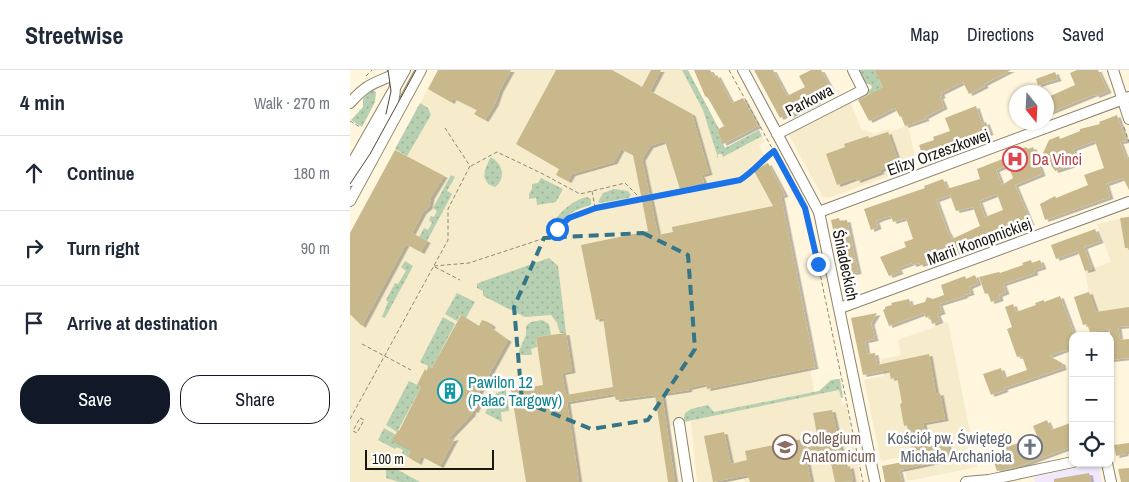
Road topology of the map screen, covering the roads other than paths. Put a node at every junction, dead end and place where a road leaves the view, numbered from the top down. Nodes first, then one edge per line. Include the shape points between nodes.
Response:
1 (421, 70) edge
2 (743, 70) edge
3 (853, 70) edge
4 (1113, 70) edge
5 (399, 71) edge
6 (396, 88) junction
7 (1126, 98) edge
8 (350, 103) edge
9 (1129, 119) edge
10 (777, 134) junction
11 (371, 164) junction
12 (350, 167) edge
13 (350, 181) edge
14 (350, 187) edge
15 (350, 201) edge
16 (1129, 202) edge
17 (819, 212) junction
18 (840, 308) junction
19 (679, 423) dead end
20 (1069, 463) edge
21 (1108, 467) edge
22 (688, 482) edge
23 (875, 482) edge
24 (966, 482) edge
25 (1111, 482) edge

1 - 11 street
2 - 10 street, Śniadeckich
3 - 10 street, Parkowa via 863,90
4 - 7 street
5 - 6 street
5 - 8 street via 368,85
6 - 12 street
6 - 13 street via 390,114
7 - 9 street
7 - 17 street, Elizy Orzeszkowej
10 - 17 street, Śniadeckich
11 - 14 street
11 - 15 street
16 - 18 street, Marii Konopnickiej
17 - 18 street, Śniadeckich
18 - 23 street, Śniadeckich
19 - 22 street
20 - 24 street
21 - 25 street

